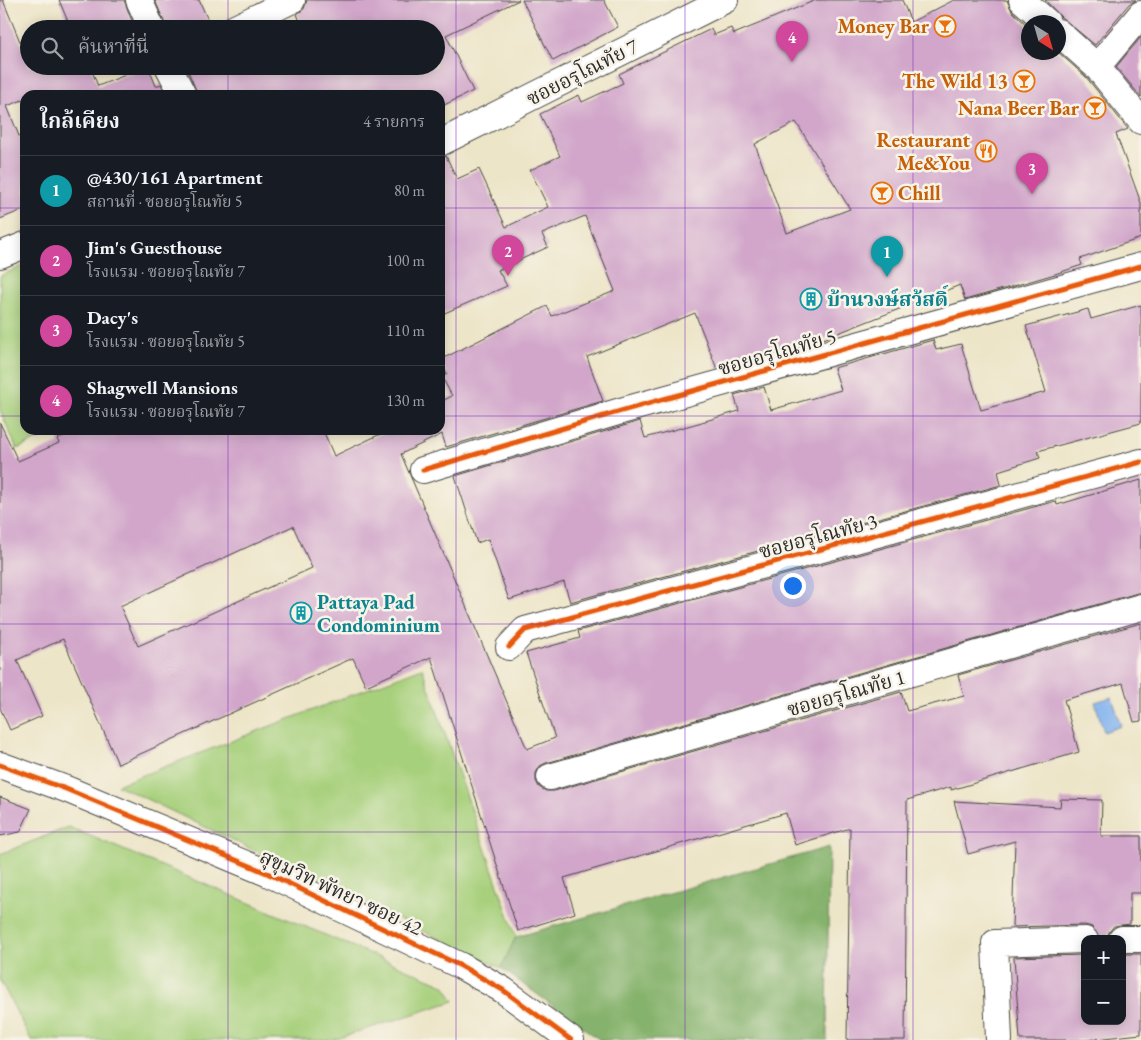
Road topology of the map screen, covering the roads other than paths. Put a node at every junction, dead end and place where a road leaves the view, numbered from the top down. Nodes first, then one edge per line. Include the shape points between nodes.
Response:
1 (139, 0) edge
2 (292, 0) edge
3 (725, 0) edge
4 (1022, 0) edge
5 (1141, 14) edge
6 (1039, 15) edge
7 (148, 20) edge
8 (251, 20) edge
9 (1066, 39) edge
10 (1097, 67) junction
11 (173, 75) edge
12 (180, 90) edge
13 (1141, 121) edge
14 (445, 140) edge
15 (20, 247) edge
16 (0, 255) edge
17 (1141, 266) edge
18 (1141, 462) edge
19 (423, 470) dead end
20 (1141, 607) edge
21 (509, 647) dead end
22 (0, 765) edge
23 (550, 777) dead end
24 (1126, 939) edge
25 (1141, 939) edge
26 (1081, 940) edge
27 (571, 1040) edge
28 (999, 1040) edge

1 - 7 street
2 - 8 street
3 - 14 street, ซอยอรุโณทัย 7
4 - 6 street
5 - 10 street
9 - 10 street
10 - 13 street
11 - 12 street
15 - 16 street
17 - 19 street, ซอยอรุโณทัย 5 via 621,410
18 - 21 street, ซอยอรุโณทัย 3 via 525,630
20 - 23 street, ซอยอรุโณทัย 1
22 - 27 street, สุขุมวิท พัทยา ซอย 42 via 267,873 461,966 502,990
24 - 25 street
26 - 28 street via 995,943

